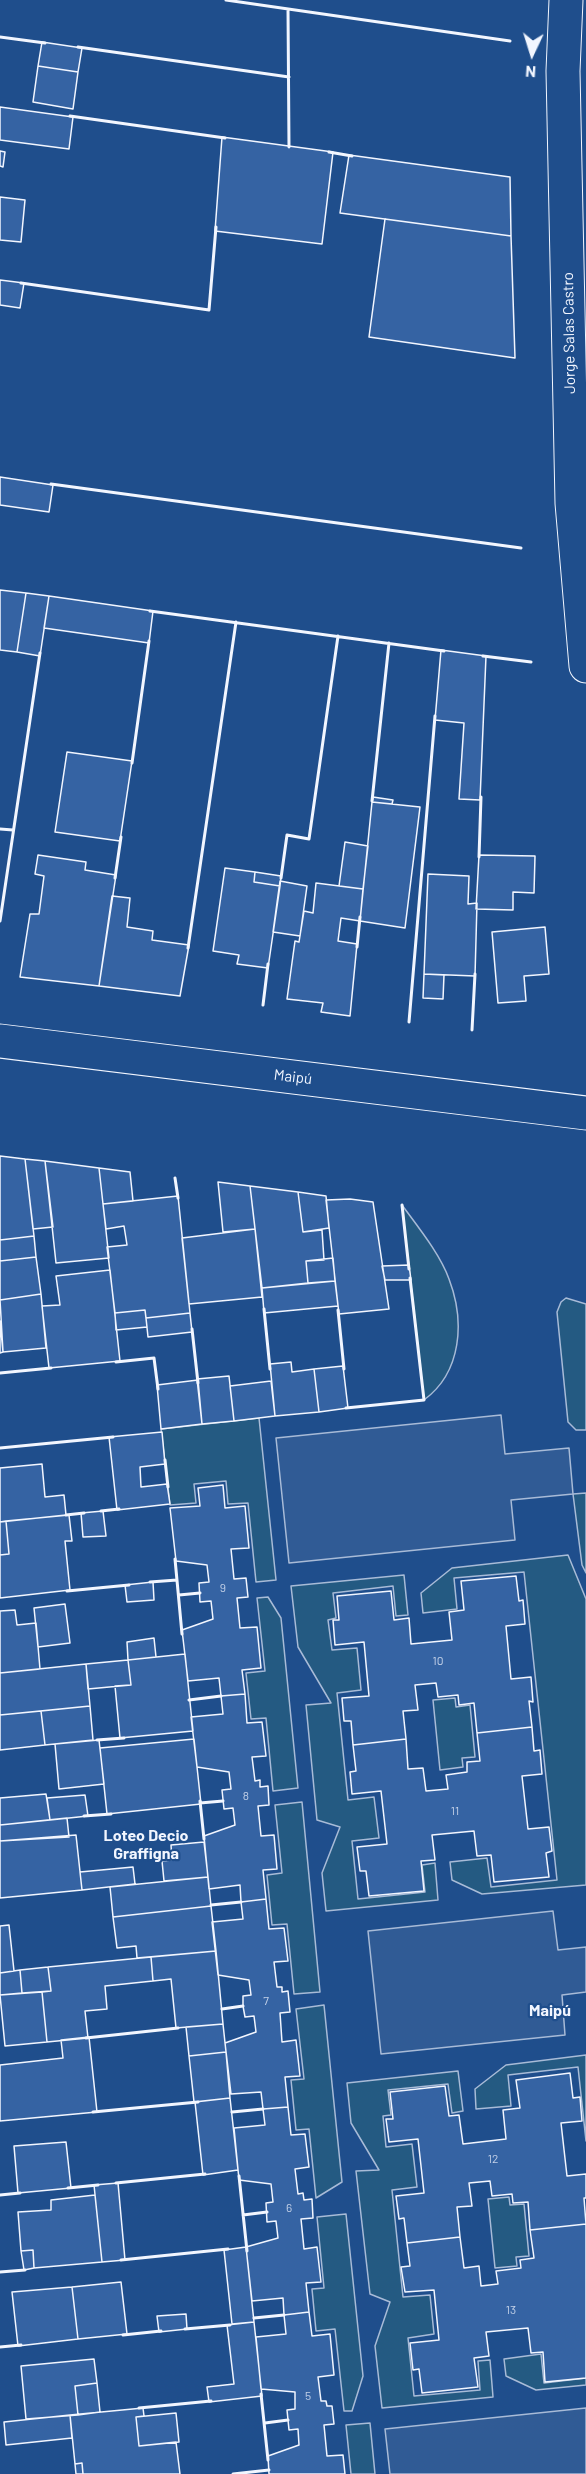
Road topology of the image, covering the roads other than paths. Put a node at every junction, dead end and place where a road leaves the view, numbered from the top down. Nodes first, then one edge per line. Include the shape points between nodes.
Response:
1 (566, 0) edge
2 (586, 666) edge
3 (0, 1041) edge
4 (586, 1113) edge

1 - 2 street, Jorge Salas Castro via 563,71 572,503
3 - 4 street, Maipú

